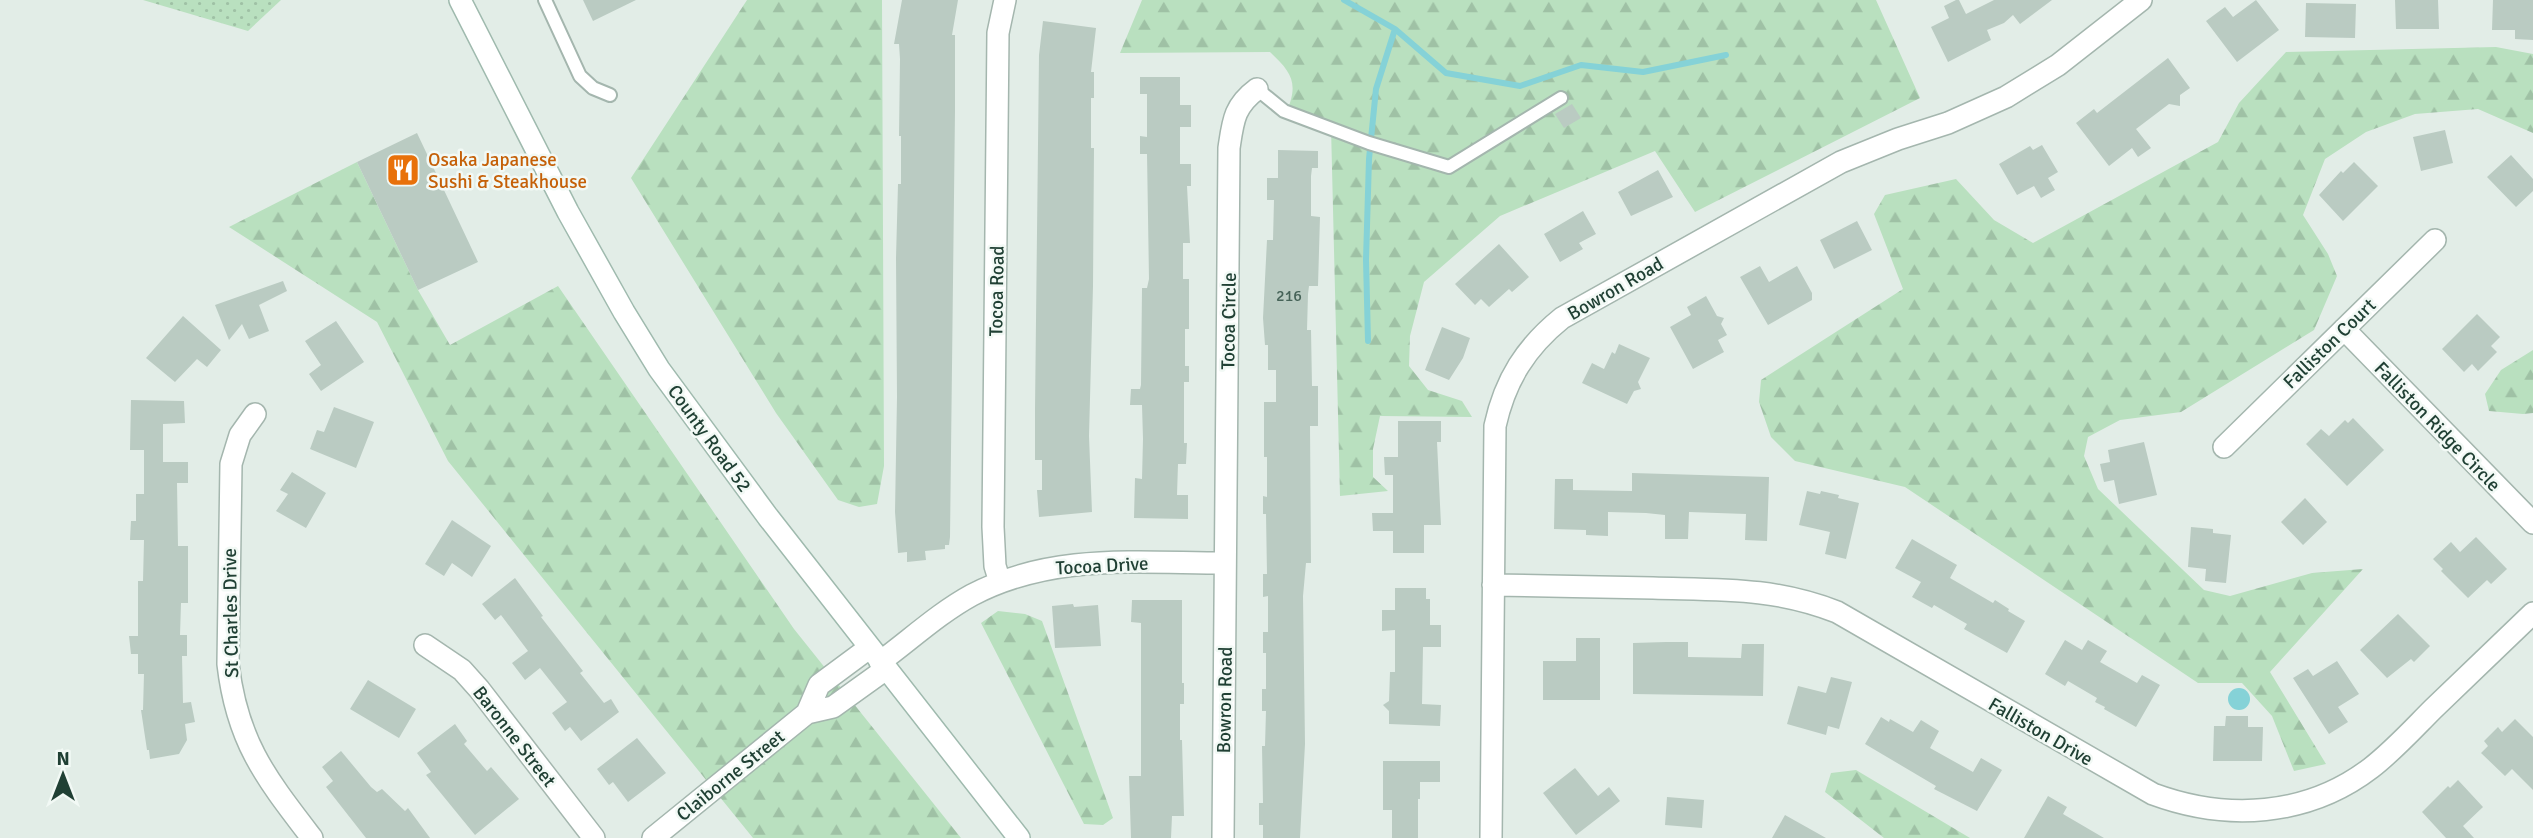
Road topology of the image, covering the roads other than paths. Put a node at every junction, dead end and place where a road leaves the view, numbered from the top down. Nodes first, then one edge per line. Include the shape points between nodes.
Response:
1 (460, 0) edge
2 (545, 0) edge
3 (1005, 0) edge
4 (2141, 0) edge
5 (1257, 89) joint
6 (610, 95) dead end
7 (1561, 98) dead end
8 (2435, 240) dead end
9 (2344, 329) junction
10 (255, 414) dead end
11 (2224, 447) dead end
12 (2533, 523) edge
13 (1225, 563) junction
14 (1000, 582) junction
15 (1493, 585) junction
16 (2533, 613) edge
17 (425, 645) dead end
18 (879, 660) junction
19 (312, 838) edge
20 (594, 838) edge
21 (653, 838) edge
22 (1019, 838) edge
23 (1223, 838) edge
24 (1491, 838) edge

1 - 18 street, County Road 52 via 568,212 659,369
2 - 6 lane via 580,76
3 - 14 street, Tocoa Road via 998,33 993,500 995,566
4 - 15 street, Bowron Road via 2058,65 2006,97 1814,176 1581,307 1545,332 1508,383 1495,426
5 - 7 lane via 1284,111 1450,167
5 - 13 street, Tocoa Circle via 1241,102 1230,148
8 - 9 street, Falliston Court
9 - 11 street, Falliston Court
9 - 12 street, Falliston Ridge Circle
10 - 19 street, St Charles Drive via 240,435 231,464 231,689 250,749 266,779
13 - 14 street, Tocoa Drive via 1087,562
13 - 23 street, Bowron Road
14 - 18 street, Tocoa Drive via 970,596
15 - 16 street, Falliston Drive via 1746,590 1813,603 1837,612 2153,794 2196,808 2240,812 2308,801 2361,775
15 - 24 street, Bowron Road
17 - 20 street, Baronne Street via 462,670 480,689
18 - 21 street, Claiborne Street via 819,685 807,713
18 - 22 street, County Road 52

